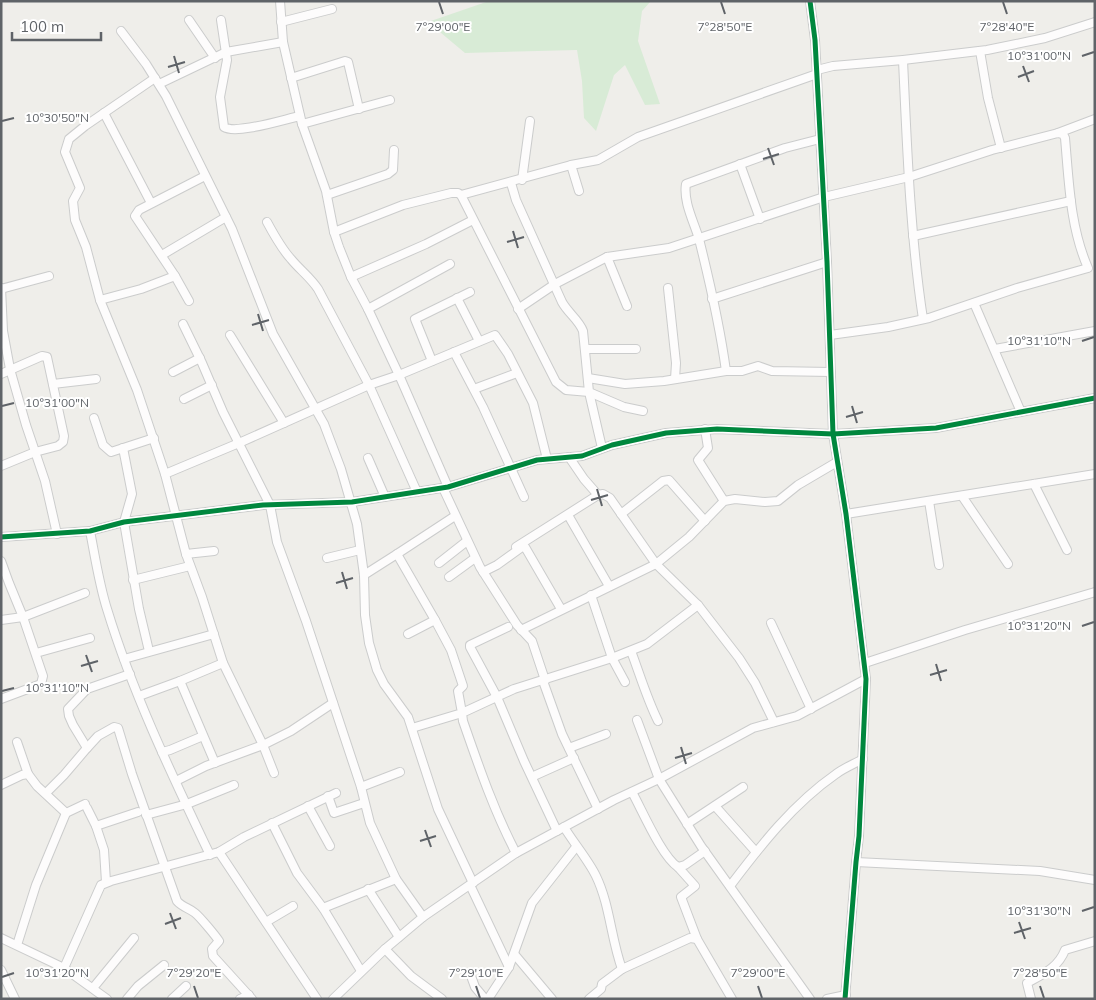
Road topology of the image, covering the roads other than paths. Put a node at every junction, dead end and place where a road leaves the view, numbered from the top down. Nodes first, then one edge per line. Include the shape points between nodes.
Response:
1 (280, 1) edge
2 (810, 1) edge
3 (332, 9) dead end
4 (189, 20) dead end
5 (221, 20) dead end
6 (282, 22) junction
7 (1095, 22) edge
8 (121, 31) dead end
9 (283, 42) junction
10 (980, 51) junction
11 (226, 52) junction
12 (215, 58) junction
13 (903, 60) junction
14 (817, 72) junction
15 (291, 78) junction
16 (157, 81) junction
17 (390, 100) dead end
18 (359, 108) junction
19 (104, 113) junction
20 (1095, 119) edge
21 (301, 120) junction
22 (530, 121) dead end
23 (1058, 133) junction
24 (820, 139) junction
25 (1001, 148) junction
26 (394, 150) dead end
27 (740, 164) junction
28 (571, 165) junction
29 (205, 176) junction
30 (909, 177) junction
31 (522, 180) junction
32 (510, 183) junction
33 (578, 191) dead end
34 (327, 195) junction
35 (461, 195) junction
36 (824, 197) junction
37 (1071, 202) junction
38 (152, 203) junction
39 (226, 217) junction
40 (760, 219) junction
41 (473, 220) junction
42 (267, 222) dead end
43 (334, 232) junction
44 (913, 236) junction
45 (699, 239) junction
46 (162, 255) junction
47 (607, 257) junction
48 (827, 262) junction
49 (450, 264) dead end
50 (49, 276) dead end
51 (175, 276) junction
52 (351, 278) junction
53 (555, 284) junction
54 (668, 288) dead end
55 (1, 289) edge
56 (470, 292) dead end
57 (457, 298) junction
58 (712, 299) junction
59 (100, 300) junction
60 (189, 301) dead end
61 (974, 303) junction
62 (627, 306) dead end
63 (368, 309) junction
64 (518, 309) junction
65 (923, 319) junction
66 (183, 324) dead end
67 (1095, 331) edge
68 (230, 335) dead end
69 (830, 335) junction
70 (479, 341) junction
71 (585, 349) junction
72 (636, 349) dead end
73 (995, 349) junction
74 (454, 352) junction
75 (200, 358) junction
76 (432, 361) junction
77 (10, 369) junction
78 (173, 372) dead end
79 (726, 372) junction
80 (831, 372) junction
81 (517, 373) junction
82 (1, 374) edge
83 (399, 375) junction
84 (588, 378) junction
85 (96, 379) dead end
86 (675, 379) junction
87 (53, 384) junction
88 (212, 385) junction
89 (369, 385) junction
90 (474, 389) junction
91 (589, 392) junction
92 (1095, 398) edge
93 (184, 400) dead end
94 (316, 409) junction
95 (643, 410) dead end
96 (1021, 412) junction
97 (94, 418) dead end
98 (284, 423) junction
99 (706, 429) junction
100 (833, 434) junction
101 (154, 438) junction
102 (239, 444) junction
103 (123, 448) junction
104 (602, 448) junction
105 (35, 452) junction
106 (569, 457) junction
107 (368, 458) dead end
108 (547, 459) junction
109 (838, 462) junction
110 (1, 466) edge
111 (510, 468) junction
112 (165, 474) junction
113 (1095, 474) edge
114 (1034, 484) junction
115 (445, 488) junction
116 (417, 492) junction
117 (598, 494) junction
118 (962, 496) junction
119 (385, 497) junction
120 (524, 497) dead end
121 (724, 501) junction
122 (929, 501) junction
123 (352, 502) junction
124 (270, 505) junction
125 (621, 514) junction
126 (846, 514) junction
127 (176, 515) junction
128 (568, 515) junction
129 (455, 516) junction
130 (705, 521) junction
131 (124, 522) junction
132 (90, 531) junction
133 (57, 534) junction
134 (1, 537) edge
135 (467, 541) junction
136 (516, 547) dead end
137 (360, 550) junction
138 (1067, 550) dead end
139 (214, 551) dead end
140 (186, 554) junction
141 (396, 554) junction
142 (327, 558) dead end
143 (475, 558) junction
144 (1, 561) edge
145 (439, 562) dead end
146 (656, 564) junction
147 (1008, 564) dead end
148 (939, 565) dead end
149 (190, 566) junction
150 (483, 572) junction
151 (364, 575) junction
152 (449, 577) dead end
153 (133, 580) junction
154 (610, 586) junction
155 (1095, 592) edge
156 (86, 593) dead end
157 (591, 595) junction
158 (698, 605) junction
159 (561, 609) junction
160 (23, 617) junction
161 (1, 620) edge
162 (435, 620) junction
163 (771, 623) dead end
164 (508, 627) dead end
165 (521, 630) junction
166 (214, 634) junction
167 (408, 634) dead end
168 (90, 638) dead end
169 (149, 651) junction
170 (631, 651) junction
171 (36, 653) junction
172 (612, 658) junction
173 (124, 659) junction
174 (223, 663) junction
175 (865, 663) junction
176 (130, 674) junction
177 (866, 679) junction
178 (544, 680) junction
179 (180, 682) junction
180 (625, 682) dead end
181 (139, 696) junction
182 (497, 697) junction
183 (1, 699) edge
184 (333, 702) junction
185 (811, 709) junction
186 (462, 712) junction
187 (637, 720) dead end
188 (658, 721) dead end
189 (774, 722) junction
190 (412, 728) junction
191 (606, 734) dead end
192 (203, 736) junction
193 (18, 742) dead end
194 (263, 745) junction
195 (87, 748) junction
196 (568, 748) junction
197 (162, 752) junction
198 (574, 758) junction
199 (863, 759) junction
200 (215, 763) junction
201 (400, 772) dead end
202 (274, 773) dead end
203 (28, 774) junction
204 (536, 775) dead end
205 (660, 779) junction
206 (176, 781) junction
207 (1, 785) edge
208 (234, 785) dead end
209 (361, 787) junction
210 (743, 787) dead end
211 (46, 792) junction
212 (632, 792) junction
213 (336, 793) dead end
214 (328, 796) junction
215 (364, 803) junction
216 (187, 804) junction
217 (308, 806) junction
218 (715, 806) junction
219 (598, 809) junction
220 (66, 813) junction
221 (142, 814) junction
222 (272, 823) junction
223 (687, 824) junction
224 (96, 826) junction
225 (561, 829) junction
226 (330, 846) dead end
227 (576, 847) junction
228 (704, 851) junction
229 (219, 852) junction
230 (756, 852) junction
231 (516, 854) junction
232 (210, 855) junction
233 (856, 862) junction
234 (678, 867) junction
235 (166, 868) junction
236 (396, 879) junction
237 (1095, 880) edge
238 (106, 882) junction
239 (472, 884) junction
240 (730, 886) junction
241 (368, 889) junction
242 (293, 906) dead end
243 (323, 908) junction
244 (424, 917) junction
245 (266, 922) junction
246 (399, 937) junction
247 (1, 938) edge
248 (134, 938) dead end
249 (697, 939) junction
250 (1095, 941) edge
251 (17, 945) junction
252 (385, 949) junction
253 (514, 955) junction
254 (164, 965) dead end
255 (509, 967) junction
256 (64, 968) junction
257 (622, 969) junction
258 (1, 970) edge
259 (361, 972) junction
260 (471, 976) dead end
261 (186, 986) dead end
262 (93, 988) junction
263 (251, 997) edge
264 (845, 997) edge
265 (441, 998) edge
266 (16, 999) edge
267 (107, 999) edge
268 (126, 999) edge
269 (172, 999) edge
270 (240, 999) edge
271 (317, 999) edge
272 (333, 999) edge
273 (488, 999) edge
274 (552, 999) edge
275 (590, 999) edge
276 (732, 999) edge
277 (810, 999) edge
278 (827, 999) edge
279 (1031, 999) edge

1 - 6 street
2 - 14 street
3 - 6 street
4 - 12 street
5 - 11 street
6 - 9 street
7 - 10 street via 1045,38
8 - 16 street
9 - 11 street
9 - 15 street
10 - 13 street
10 - 25 street
11 - 12 street
11 - 21 street via 220,97 224,127 243,129
12 - 16 street
13 - 14 street via 833,66
13 - 30 street
14 - 24 street
14 - 28 street via 638,137 598,160
15 - 18 street via 348,62
15 - 21 street
16 - 19 street
16 - 29 street
17 - 18 street
18 - 21 street
19 - 38 street
19 - 59 street via 69,139 65,152 79,185 79,192 73,200 75,220
20 - 23 street
21 - 34 street
22 - 31 street
23 - 25 street
23 - 37 street via 1066,138
24 - 27 street
24 - 36 street
25 - 30 street
26 - 34 street via 393,170 388,174
27 - 40 street
27 - 45 street via 686,184 688,206
28 - 31 street
28 - 33 street
29 - 38 street
29 - 39 street
30 - 36 street
30 - 44 street
31 - 32 street
32 - 35 street
32 - 53 street
34 - 43 street
35 - 41 street
35 - 43 street via 451,194 403,205
36 - 40 street
36 - 48 street
37 - 44 street
37 - 61 street via 1072,216 1088,268
38 - 46 street via 139,210 136,216
39 - 46 street
39 - 94 street via 273,334
40 - 45 street
41 - 52 street
41 - 64 street
42 - 89 street via 283,249 318,288
43 - 52 street
44 - 65 street
45 - 47 street via 669,248
45 - 58 street
46 - 51 street
47 - 53 street
47 - 62 street
48 - 58 street
48 - 69 street
49 - 63 street
50 - 55 street
51 - 59 street
51 - 60 street
52 - 63 street
53 - 64 street
53 - 71 street via 568,312 581,326
54 - 86 street
55 - 77 street via 2,331
56 - 57 street
57 - 70 street
57 - 76 street via 415,319
58 - 79 street
59 - 101 street
61 - 65 street
61 - 73 street
63 - 83 street
64 - 91 street via 556,382 566,390
65 - 69 street
66 - 75 street
67 - 73 street
68 - 98 street
69 - 80 street
70 - 74 street
70 - 81 street via 495,335
71 - 72 street
71 - 84 street
73 - 96 street
74 - 76 street
74 - 90 street
75 - 78 street
75 - 88 street
76 - 83 street
77 - 82 street
77 - 87 street via 47,357
77 - 105 street
79 - 80 street via 758,366 772,371
79 - 86 street
80 - 100 street
81 - 90 street
81 - 108 street via 533,403
83 - 89 street
83 - 115 street
84 - 86 street via 625,384
84 - 91 street
85 - 87 street
87 - 105 street via 63,442
88 - 93 street
88 - 102 street
89 - 94 street
89 - 116 street
90 - 111 street
91 - 95 street via 624,407
91 - 104 street
92 - 96 street
94 - 98 street
94 - 123 street
96 - 100 street via 936,428
97 - 103 street via 106,449 111,452
98 - 102 street
99 - 100 street
99 - 104 street via 666,433
99 - 121 street via 708,448 698,460
100 - 109 street
101 - 103 street
101 - 112 street
102 - 112 street
102 - 124 street
103 - 131 street via 132,494
104 - 106 street via 590,454
105 - 110 street
105 - 133 street
106 - 108 street
106 - 117 street
107 - 119 street
108 - 111 street
109 - 121 street via 798,485 778,501
109 - 126 street
111 - 115 street
111 - 120 street
112 - 127 street
113 - 114 street
114 - 118 street
114 - 138 street
115 - 116 street
115 - 129 street
116 - 119 street
117 - 125 street via 610,498
117 - 128 street
118 - 122 street
118 - 147 street
119 - 123 street
121 - 130 street
122 - 126 street
122 - 148 street
123 - 124 street
123 - 137 street
124 - 127 street
124 - 184 street via 277,542
125 - 130 street via 663,481 669,480
125 - 146 street
126 - 175 street
127 - 131 street
127 - 140 street
128 - 136 street
128 - 154 street
129 - 135 street
129 - 141 street
130 - 146 street
131 - 132 street
131 - 153 street
132 - 133 street
132 - 173 street via 106,606
133 - 134 street
135 - 143 street
135 - 145 street
137 - 142 street
137 - 151 street
139 - 140 street
140 - 149 street
141 - 151 street
141 - 162 street
143 - 150 street
143 - 152 street
144 - 160 street
146 - 154 street
146 - 158 street
149 - 153 street
149 - 166 street
150 - 159 street via 525,547
150 - 165 street
151 - 190 street via 368,643 384,684 408,717
153 - 169 street
154 - 157 street
155 - 175 street
156 - 160 street
157 - 159 street
157 - 172 street
158 - 170 street via 647,644
158 - 189 street via 739,658
159 - 165 street
160 - 161 street
160 - 171 street
162 - 167 street
162 - 186 street via 463,686 458,691
163 - 185 street
164 - 182 street via 470,645
165 - 178 street via 532,641
166 - 169 street
166 - 174 street
168 - 171 street
169 - 173 street
170 - 172 street
170 - 188 street via 646,697
171 - 183 street via 43,676 41,684
172 - 178 street
172 - 180 street
173 - 176 street
174 - 179 street
174 - 194 street
175 - 177 street
176 - 181 street
176 - 195 street via 87,689 68,709 73,725
177 - 185 street
177 - 199 street
178 - 182 street
178 - 196 street via 549,702
179 - 181 street
179 - 192 street
181 - 197 street
182 - 186 street
182 - 225 street via 531,777
184 - 194 street via 291,731
184 - 209 street
185 - 189 street
186 - 190 street
186 - 231 street via 484,782
187 - 205 street
189 - 205 street via 753,728
190 - 239 street via 438,809
191 - 196 street
192 - 197 street
192 - 200 street
193 - 203 street
194 - 200 street
194 - 202 street
195 - 211 street
195 - 221 street via 98,736 118,728
196 - 198 street
197 - 206 street
198 - 204 street
198 - 219 street
199 - 230 street via 819,787
199 - 233 street
200 - 206 street
201 - 209 street
203 - 207 street
203 - 211 street
205 - 212 street
205 - 223 street
206 - 216 street
208 - 216 street
209 - 215 street
210 - 218 street
211 - 220 street
212 - 219 street
212 - 234 street via 665,853
213 - 214 street
214 - 215 street via 334,813
214 - 217 street
215 - 236 street
216 - 221 street
216 - 232 street
217 - 222 street
217 - 226 street
218 - 223 street
218 - 230 street
219 - 225 street
220 - 224 street via 86,806
220 - 251 street via 36,885
221 - 224 street
221 - 235 street
222 - 229 street
222 - 243 street via 297,873
223 - 228 street
224 - 238 street via 104,850
225 - 227 street
225 - 231 street
227 - 253 street via 532,903
227 - 257 street via 595,874 603,894
228 - 234 street
228 - 240 street
229 - 232 street
229 - 245 street
230 - 240 street
231 - 239 street
232 - 235 street
233 - 237 street via 1040,871
233 - 264 street
234 - 249 street via 695,886 682,897
235 - 238 street
235 - 263 street via 177,901 195,913 219,941 212,949 213,956
236 - 241 street
236 - 244 street
238 - 256 street via 101,885
239 - 244 street
239 - 255 street
240 - 277 street
241 - 243 street
241 - 246 street
242 - 245 street
243 - 259 street
244 - 246 street
245 - 271 street
246 - 252 street
247 - 251 street
248 - 262 street
249 - 257 street via 690,938
249 - 276 street
250 - 279 street via 1065,950 1061,960 1048,972 1027,983
251 - 256 street
252 - 259 street
252 - 265 street via 411,976
253 - 255 street
253 - 274 street
254 - 268 street
255 - 273 street
256 - 262 street
257 - 275 street via 602,984
258 - 266 street
259 - 272 street
260 - 273 street via 475,987
261 - 269 street
262 - 267 street
263 - 270 street
264 - 278 street

